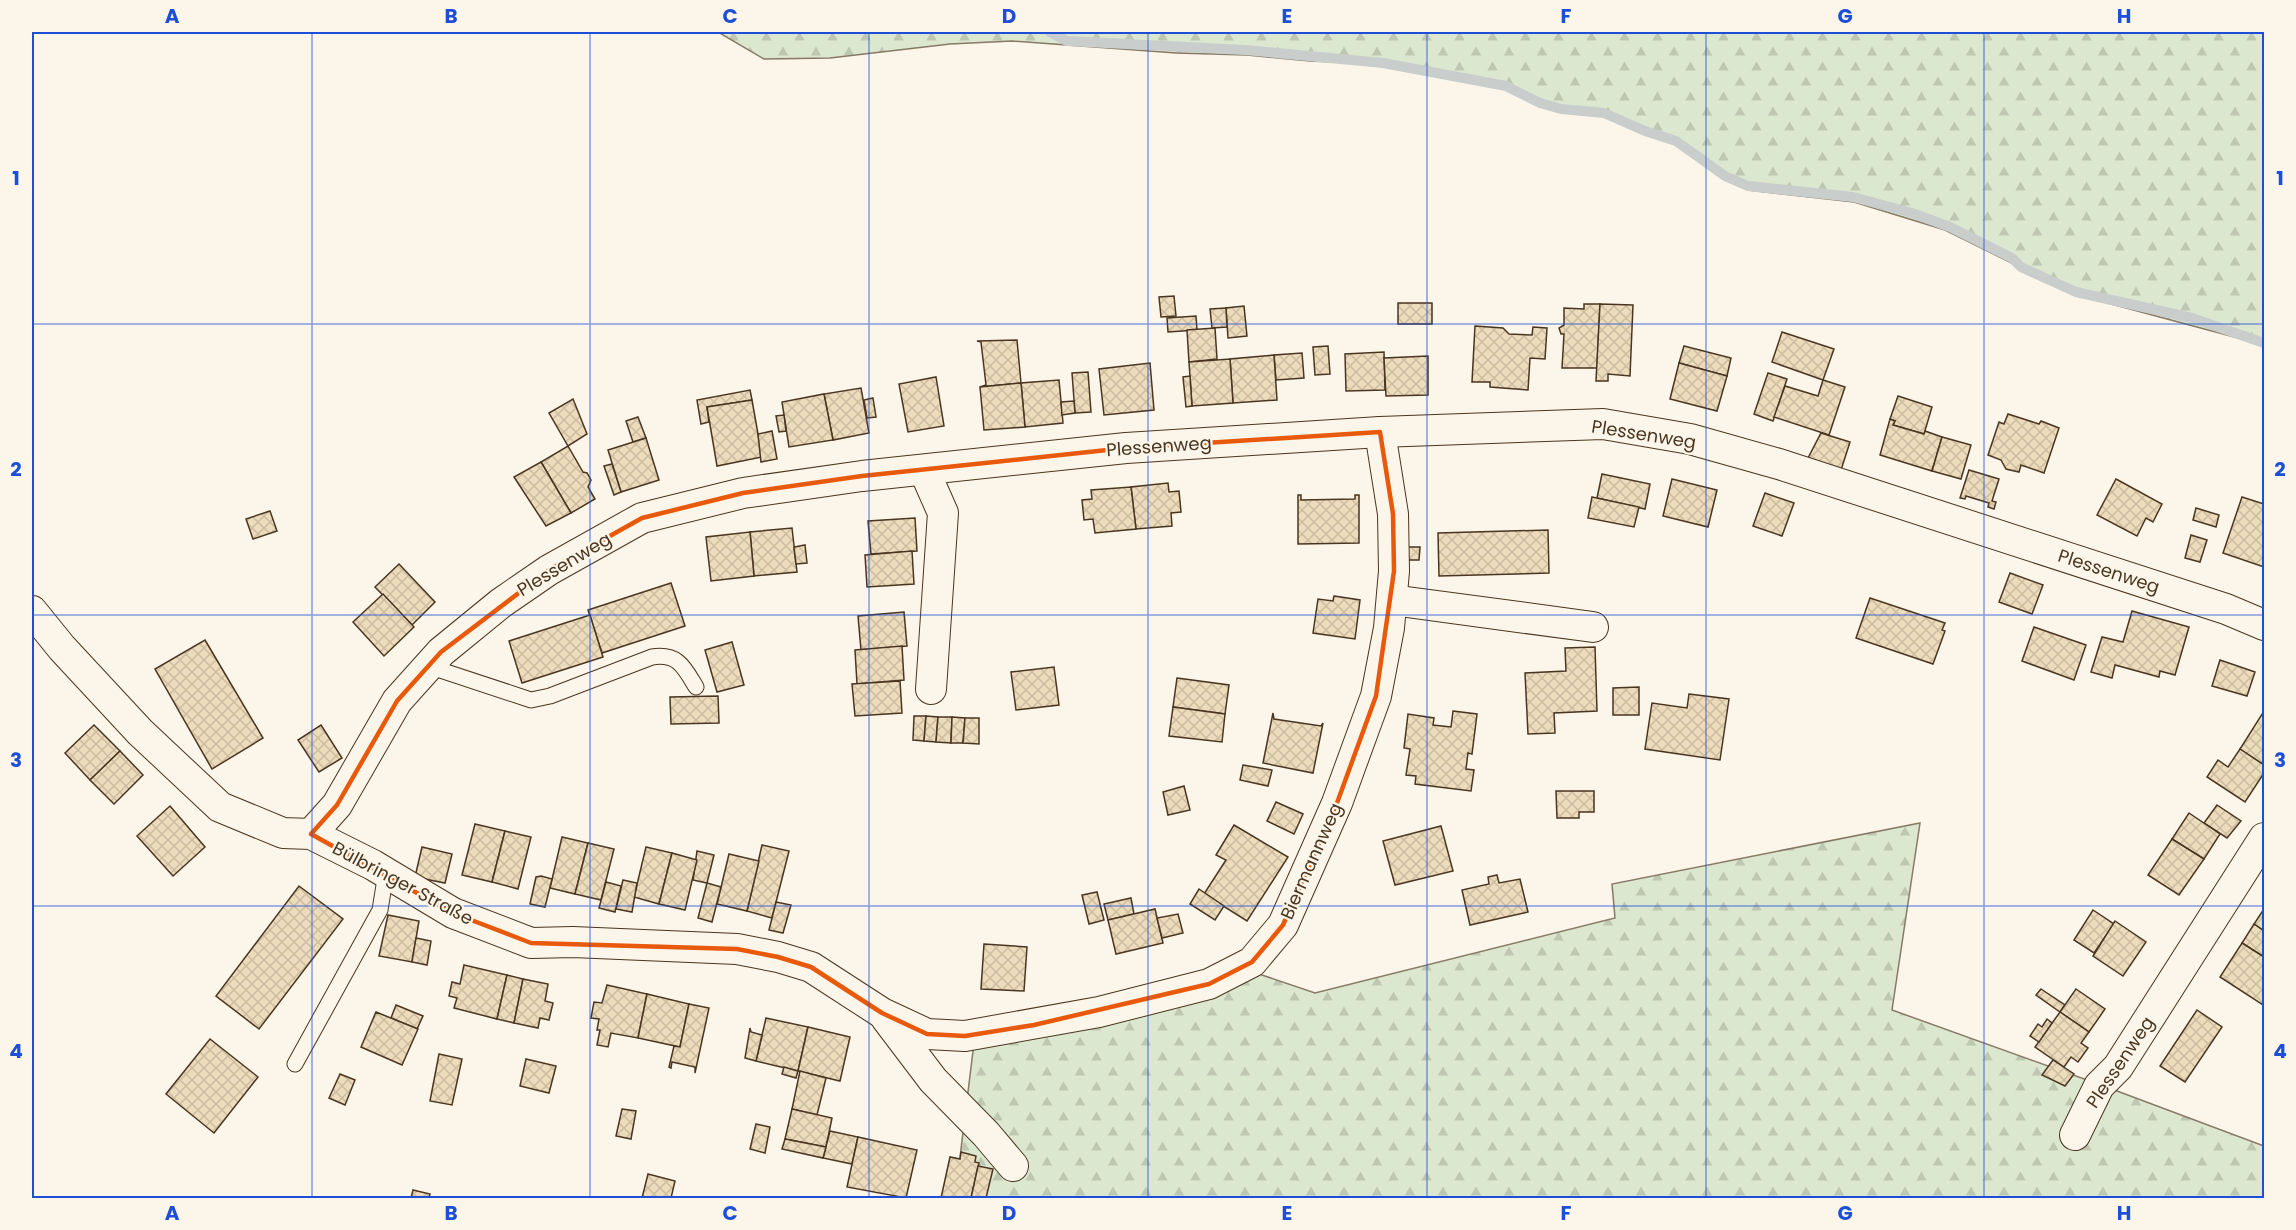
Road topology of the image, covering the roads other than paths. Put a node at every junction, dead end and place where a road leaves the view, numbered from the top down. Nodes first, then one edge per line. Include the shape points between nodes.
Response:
1 (1380, 432) junction
2 (924, 470) junction
3 (1392, 600) junction
4 (32, 611) edge
5 (2265, 625) edge
6 (1593, 627) dead end
7 (428, 666) junction
8 (696, 687) dead end
9 (931, 689) dead end
10 (311, 834) junction
11 (2265, 838) edge
12 (386, 873) junction
13 (882, 1013) junction
14 (927, 1034) joint
15 (295, 1064) dead end
16 (2075, 1135) dead end
17 (1013, 1166) dead end

1 - 2 street, Plessenweg via 1126,448
1 - 3 street, Biermannweg via 1393,514
1 - 5 street, Plessenweg via 1603,424 1690,439 1823,478
2 - 7 street, Plessenweg via 743,493 642,519 549,570 493,610
2 - 9 street via 943,513
3 - 6 street
3 - 14 street, Biermannweg via 1376,696 1337,803 1283,925 1252,962 1209,984 1099,1012 965,1035
4 - 10 street, Bülbringer Straße via 140,732 220,807 283,833
7 - 8 lane via 531,700 662,655 682,666
7 - 10 street, Plessenweg via 397,701 337,805
10 - 12 street, Bülbringer Straße
11 - 16 street, Plessenweg via 2118,1067 2099,1086
12 - 13 street, Bülbringer Straße via 453,913 531,943 737,949 811,967
12 - 15 lane via 380,910
13 - 14 street, Bülbringer Straße
13 - 17 street, Bülbringer Straße via 933,1080

